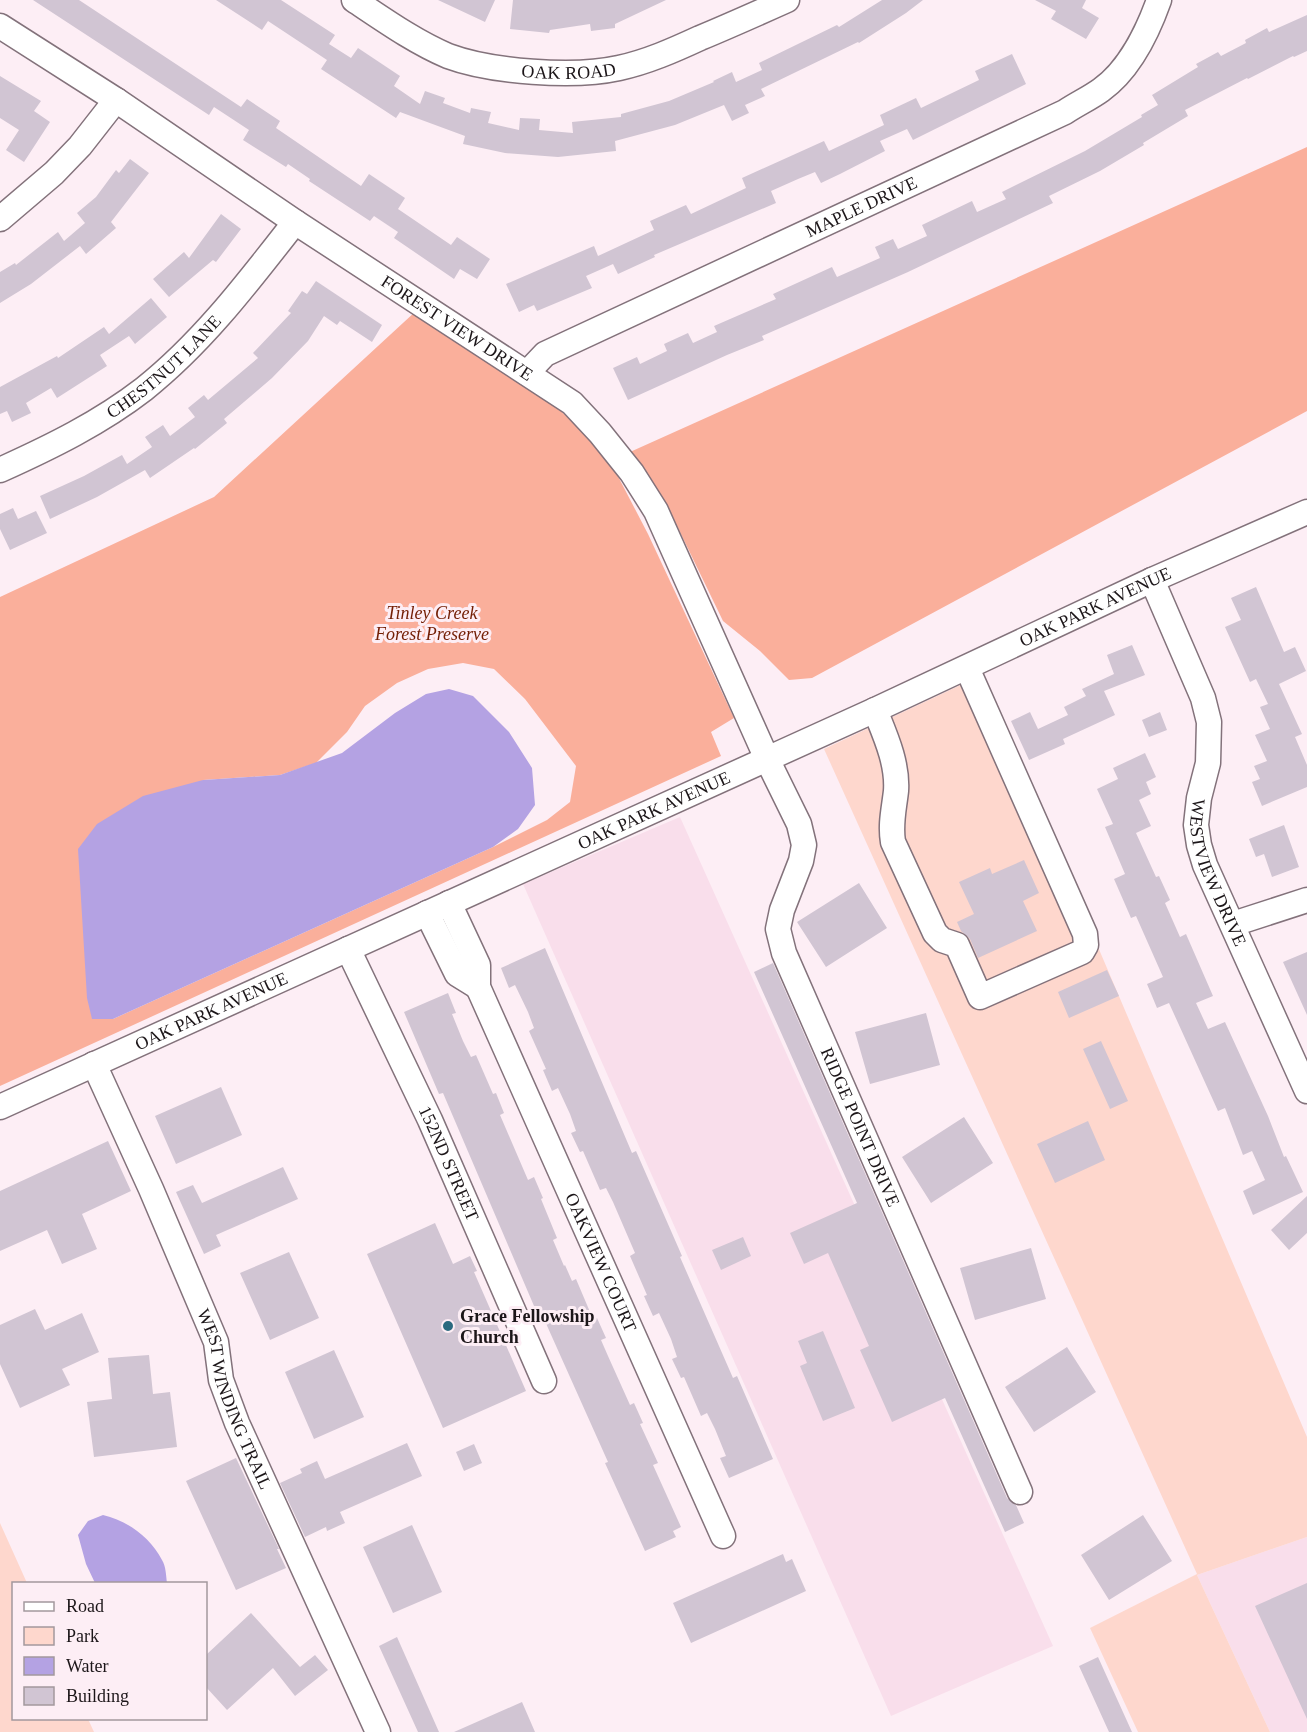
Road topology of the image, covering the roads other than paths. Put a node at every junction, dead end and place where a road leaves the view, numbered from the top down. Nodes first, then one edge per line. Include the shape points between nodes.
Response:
1 (354, 0) edge
2 (787, 0) edge
3 (1160, 0) edge
4 (0, 26) edge
5 (116, 100) junction
6 (0, 219) edge
7 (295, 222) junction
8 (527, 373) junction
9 (0, 470) edge
10 (1307, 512) edge
11 (1152, 580) junction
12 (967, 668) junction
13 (874, 710) junction
14 (767, 759) junction
15 (1307, 900) edge
16 (438, 908) junction
17 (1233, 924) junction
18 (348, 949) junction
19 (94, 1064) junction
20 (1307, 1091) edge
21 (0, 1107) edge
22 (544, 1381) dead end
23 (1020, 1492) dead end
24 (723, 1536) dead end
25 (378, 1732) edge

1 - 2 street, OAK ROAD via 449,56 485,66 567,73 618,69 663,54
3 - 8 street, MAPLE DRIVE via 1148,30 1129,60 1103,89 1065,112 545,354
4 - 5 street, FOREST VIEW DRIVE
5 - 6 street via 54,173
5 - 7 street, FOREST VIEW DRIVE
7 - 8 street, FOREST VIEW DRIVE
7 - 9 street, CHESTNUT LANE via 231,304 144,388 75,434
8 - 14 street, FOREST VIEW DRIVE via 572,403 632,473 656,511
10 - 11 street, OAK PARK AVENUE
11 - 12 street, OAK PARK AVENUE
11 - 17 street, WESTVIEW DRIVE via 1203,698 1209,722 1208,764 1196,825 1205,865
12 - 13 street, OAK PARK AVENUE
12 - 13 street via 1085,934 1082,952 980,997 957,945 935,933 893,842 895,772
13 - 14 street, OAK PARK AVENUE
14 - 16 street, OAK PARK AVENUE
14 - 23 street, RIDGE POINT DRIVE via 799,824 804,845 778,929 784,953
15 - 17 street
16 - 18 street, OAK PARK AVENUE
16 - 24 street, OAKVIEW COURT via 457,974 478,987
17 - 20 street, WESTVIEW DRIVE
18 - 19 street, OAK PARK AVENUE
18 - 22 street, 152ND STREET via 430,1120
19 - 21 street, OAK PARK AVENUE
19 - 25 street, WEST WINDING TRAIL via 216,1342 221,1380 237,1423

